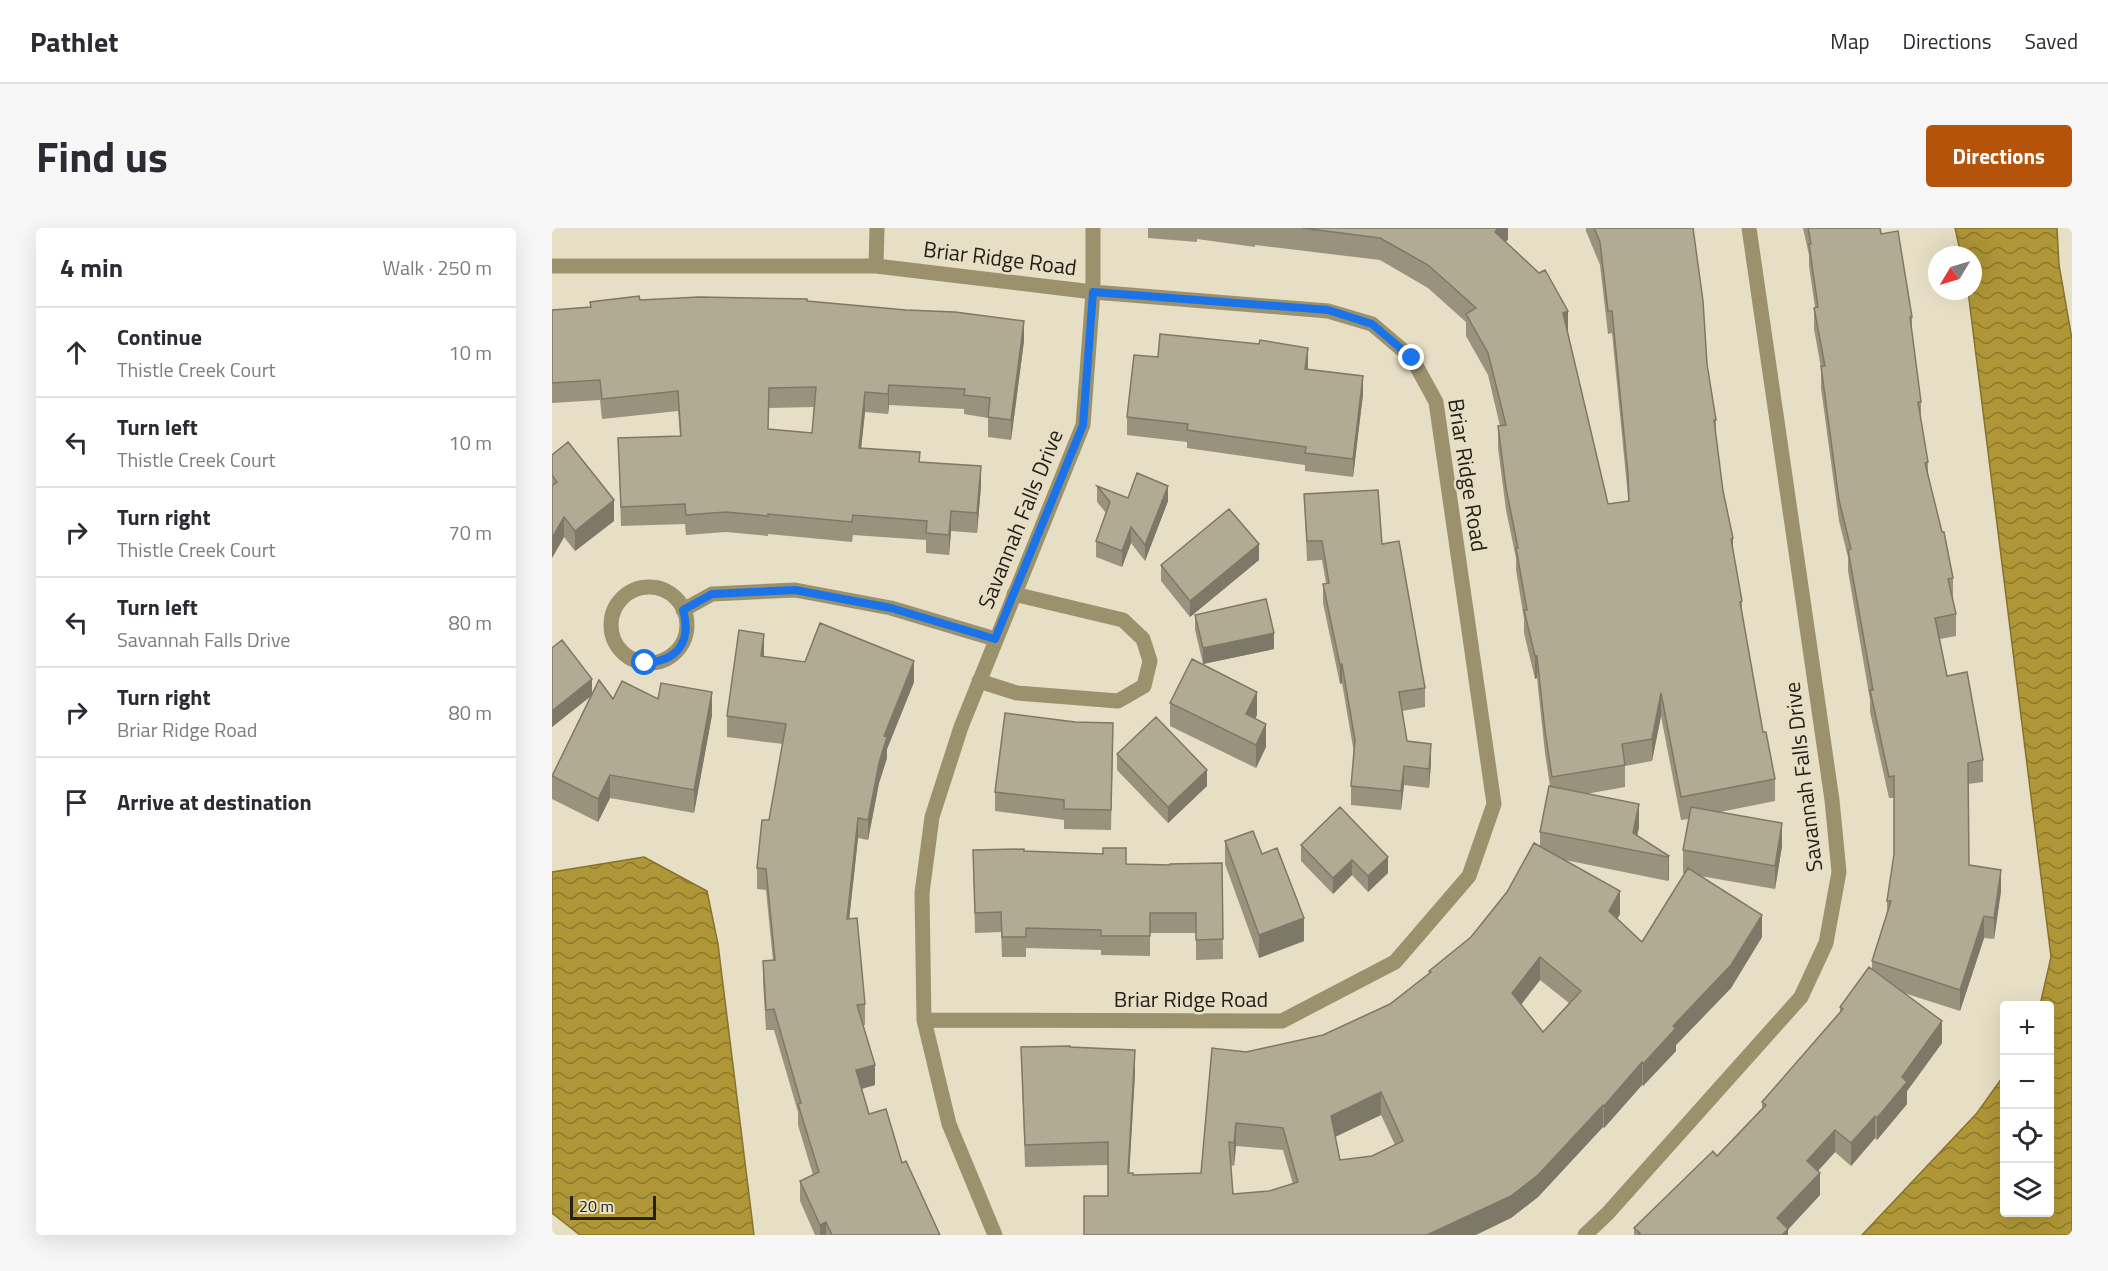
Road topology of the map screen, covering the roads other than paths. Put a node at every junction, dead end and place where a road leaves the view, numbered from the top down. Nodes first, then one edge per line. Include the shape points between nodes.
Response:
1 (877, 228) edge
2 (1093, 228) edge
3 (1749, 228) edge
4 (552, 266) edge
5 (876, 266) junction
6 (1093, 292) junction
7 (1014, 594) junction
8 (683, 610) junction
9 (995, 639) junction
10 (979, 681) junction
11 (924, 1020) junction
12 (994, 1235) edge
13 (1585, 1235) edge

1 - 5 street
2 - 6 street, Savannah Falls Drive
3 - 13 street, Savannah Falls Drive via 1832,800 1839,872 1826,943 1801,998
4 - 5 street, Briar Ridge Road
5 - 6 street, Briar Ridge Road
6 - 7 street, Savannah Falls Drive via 1083,425
6 - 11 street, Briar Ridge Road via 1328,310 1372,324 1412,358 1436,402 1494,804 1469,876 1395,962 1282,1022
7 - 9 street, Savannah Falls Drive
7 - 10 street via 1123,620 1143,639 1150,661 1144,686 1118,701 1017,693
8 - 8 street via 668,592 656,588 633,591 616,606 611,630 615,641 633,660 665,660 686,636
8 - 9 street via 712,594 795,590 891,608
9 - 10 street, Savannah Falls Drive
10 - 11 street, Savannah Falls Drive via 932,817 922,892
11 - 12 street, Savannah Falls Drive via 949,1124

